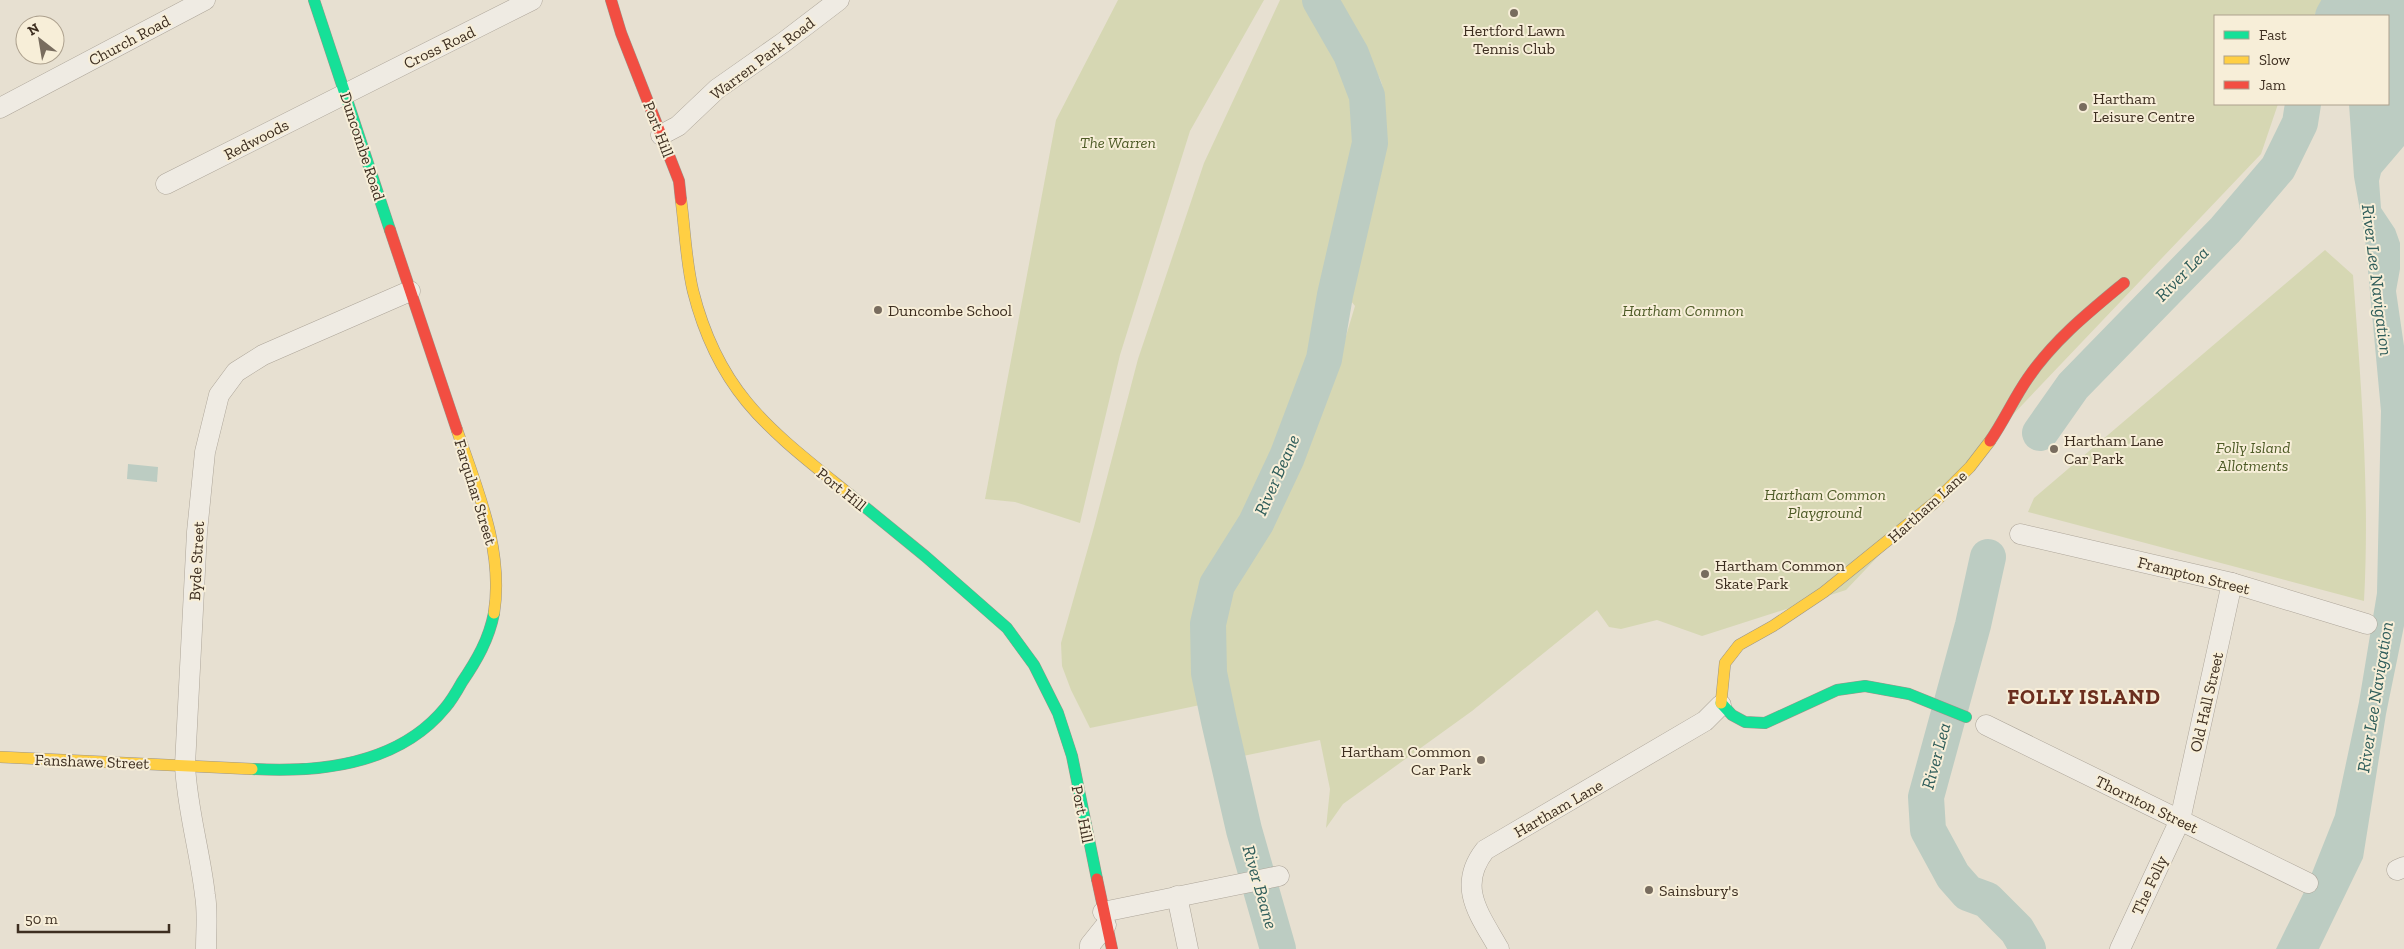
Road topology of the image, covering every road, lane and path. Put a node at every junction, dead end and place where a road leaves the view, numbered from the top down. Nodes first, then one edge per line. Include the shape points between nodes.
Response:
1 (205, 0) edge
2 (314, 0) edge
3 (532, 0) edge
4 (611, 0) edge
5 (839, 0) edge
6 (346, 93) junction
7 (0, 108) edge
8 (662, 134) junction
9 (166, 184) dead end
10 (2124, 283) dead end
11 (410, 291) junction
12 (2020, 534) dead end
13 (2232, 583) junction
14 (2367, 624) dead end
15 (1721, 705) junction
16 (1966, 717) dead end
17 (1986, 725) dead end
18 (0, 757) edge
19 (185, 765) junction
20 (2180, 820) junction
21 (1279, 876) dead end
22 (2308, 883) dead end
23 (1177, 896) junction
24 (1105, 918) junction
25 (206, 949) edge
26 (1090, 949) edge
27 (1112, 949) edge
28 (1188, 949) edge
29 (1499, 949) edge
30 (2120, 949) edge

1 - 7 street, Church Road
2 - 6 street, Duncombe Road
3 - 6 street, Cross Road
4 - 8 street, Port Hill
5 - 8 street, Warren Park Road via 717,89 678,126
6 - 9 street, Redwoods
6 - 11 street, Duncombe Road
8 - 24 street, Port Hill via 679,181 693,289 720,364 745,402 775,434 925,556 1007,628 1034,665 1058,712 1072,756
10 - 15 street, Hartham Lane via 2077,322 2051,349 2028,378 1995,434 1970,467 1934,503 1824,592 1740,645 1725,663
11 - 19 street, Byde Street via 263,355 236,372 219,395 205,452 196,532
11 - 19 street, Farquhar Street via 495,552 496,591 487,639 449,703 425,728 385,753 347,766 296,770
12 - 13 street, Frampton Street
13 - 14 street, Frampton Street
13 - 20 street, Old Hall Street
15 - 16 street via 1734,717 1753,724 1779,718 1820,697 1848,688 1885,687
15 - 29 street, Hartham Lane via 1705,721 1484,850 1472,876 1470,891 1474,905
17 - 20 street, Thornton Street
18 - 19 street, Fanshawe Street
19 - 25 street, Byde Street via 194,839 206,896
20 - 22 street, Thornton Street
20 - 30 street, The Folly
21 - 23 street
23 - 24 street
23 - 28 street
24 - 26 street
24 - 27 street, Port Hill

